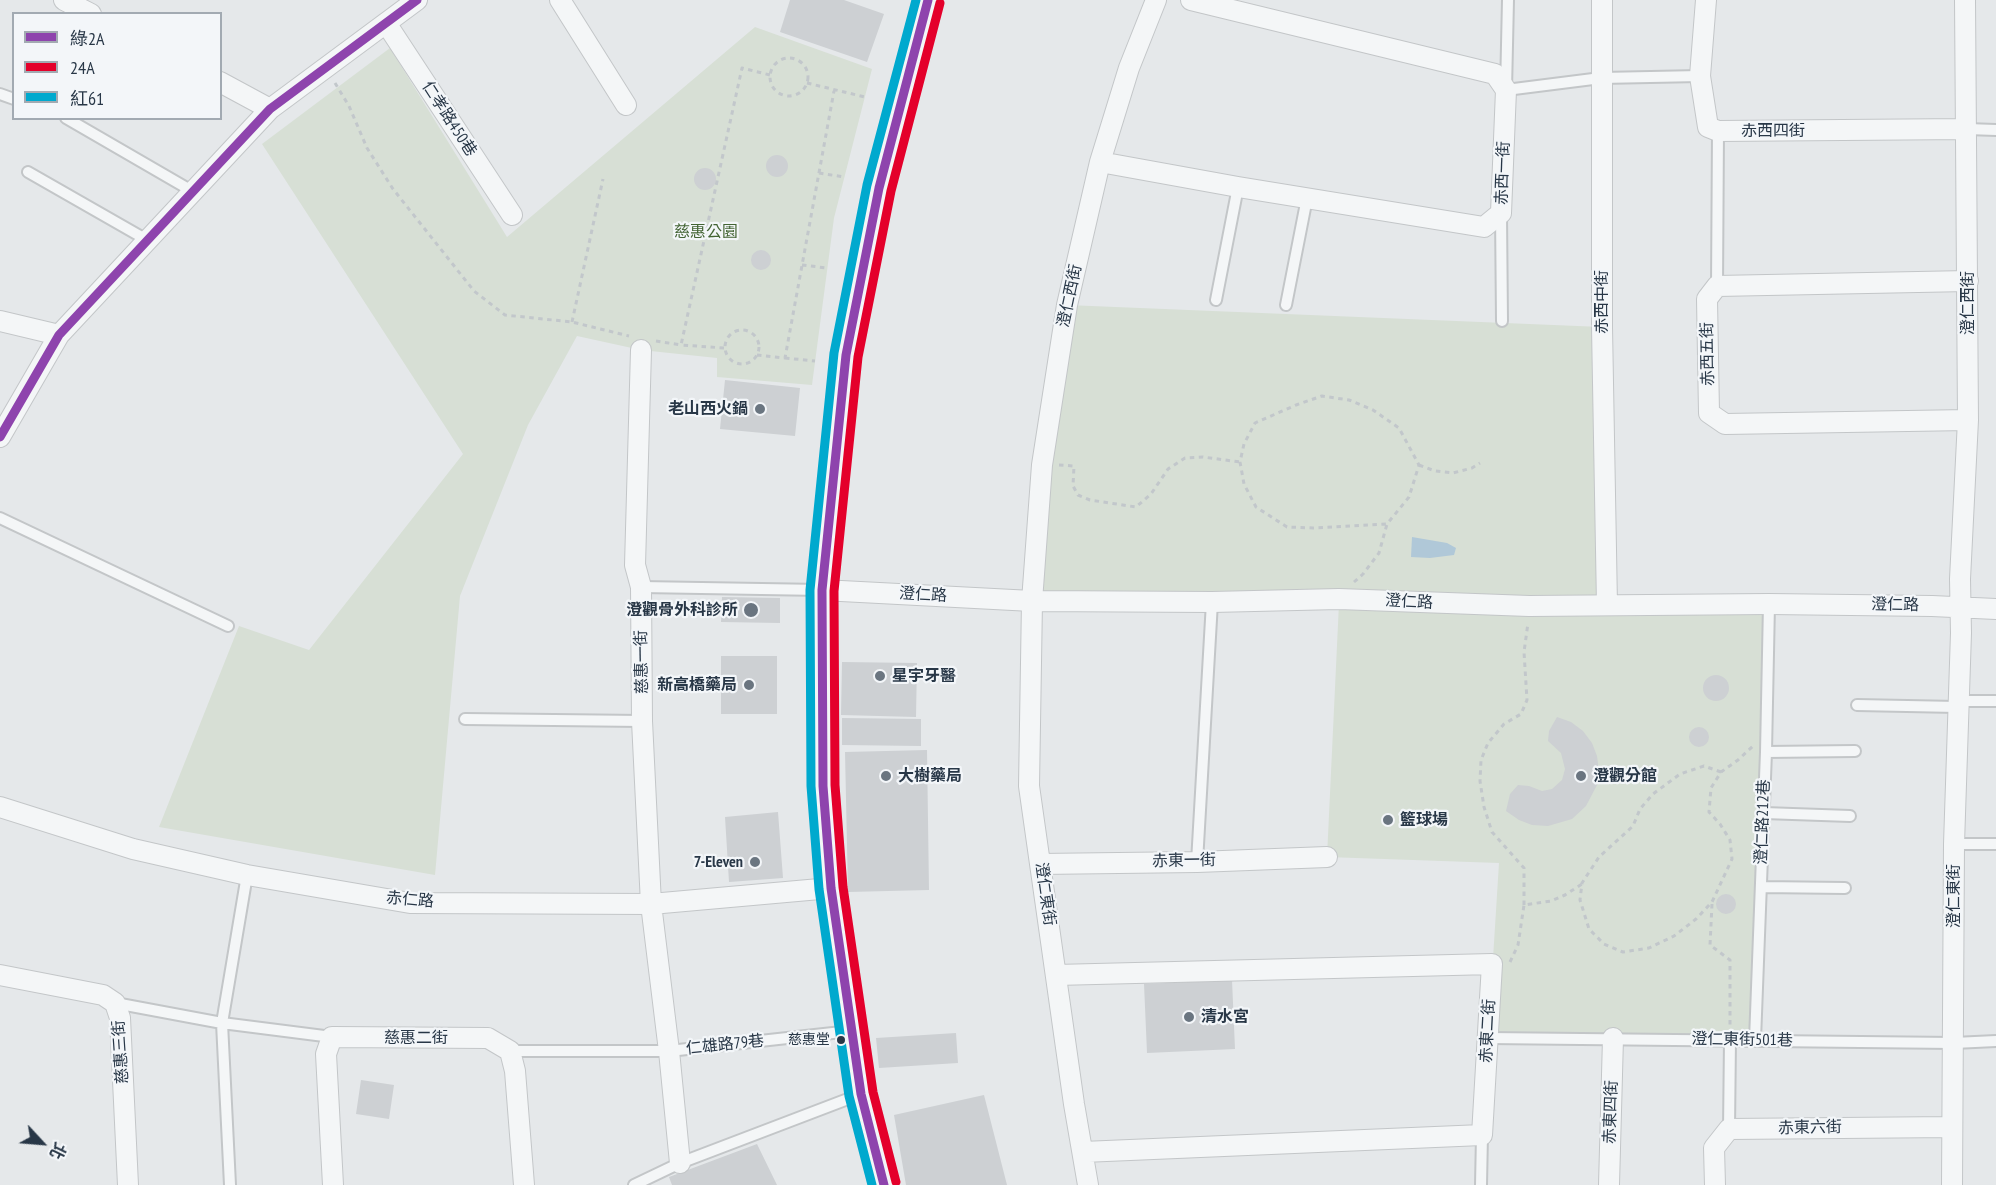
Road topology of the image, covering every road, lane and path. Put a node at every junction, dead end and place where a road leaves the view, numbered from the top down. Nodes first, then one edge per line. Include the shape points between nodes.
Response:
1 (64, 0) edge
2 (417, 0) edge
3 (560, 0) edge
4 (928, 0) edge
5 (1156, 0) edge
6 (1191, 0) edge
7 (1508, 0) edge
8 (1602, 0) edge
9 (1706, 0) edge
10 (1965, 0) edge
11 (88, 12) edge
12 (386, 23) junction
13 (326, 67) junction
14 (770, 75) junction
15 (1700, 76) junction
16 (1601, 78) junction
17 (222, 83) edge
18 (807, 83) junction
19 (1506, 90) junction
20 (834, 91) junction
21 (865, 97) dead end
22 (626, 105) dead end
23 (270, 109) junction
24 (69, 120) edge
25 (1966, 129) junction
26 (1996, 130) edge
27 (1718, 131) junction
28 (1101, 162) junction
29 (28, 172) dead end
30 (819, 173) junction
31 (844, 177) dead end
32 (603, 179) dead end
33 (1238, 187) junction
34 (192, 191) junction
35 (1307, 198) junction
36 (1501, 213) junction
37 (512, 215) dead end
38 (147, 240) junction
39 (802, 265) junction
40 (827, 268) dead end
41 (1968, 281) junction
42 (1717, 286) junction
43 (1216, 300) dead end
44 (1286, 305) dead end
45 (0, 321) edge
46 (1502, 321) dead end
47 (572, 322) junction
48 (59, 335) junction
49 (642, 342) junction
50 (681, 345) junction
51 (724, 348) junction
52 (757, 355) junction
53 (784, 358) junction
54 (815, 361) dead end
55 (1968, 420) junction
56 (0, 437) edge
57 (1240, 462) junction
58 (1480, 463) dead end
59 (1042, 465) junction
60 (1419, 465) junction
61 (0, 518) edge
62 (1387, 524) junction
63 (641, 587) junction
64 (822, 590) junction
65 (1339, 599) junction
66 (1032, 602) junction
67 (1212, 602) junction
68 (1607, 604) junction
69 (1769, 604) junction
70 (1528, 606) junction
71 (1960, 607) junction
72 (1996, 609) edge
73 (228, 626) dead end
74 (1996, 701) edge
75 (1957, 704) junction
76 (1857, 705) dead end
77 (465, 719) dead end
78 (642, 721) junction
79 (1759, 741) dead end
80 (1855, 751) dead end
81 (1766, 752) junction
82 (1721, 772) junction
83 (0, 807) edge
84 (1764, 813) junction
85 (1850, 816) dead end
86 (1954, 844) junction
87 (1996, 844) edge
88 (1327, 857) dead end
89 (1197, 861) junction
90 (1040, 864) junction
91 (247, 875) junction
92 (1582, 884) junction
93 (1761, 887) junction
94 (831, 888) junction
95 (1845, 888) dead end
96 (1712, 902) junction
97 (651, 904) junction
98 (1524, 905) junction
99 (1509, 964) dead end
100 (0, 975) edge
101 (1056, 975) junction
102 (115, 1003) junction
103 (222, 1023) junction
104 (851, 1031) junction
105 (1730, 1035) junction
106 (332, 1037) junction
107 (1488, 1038) junction
108 (1613, 1038) junction
109 (1755, 1040) junction
110 (1996, 1041) edge
111 (1954, 1042) junction
112 (510, 1051) junction
113 (669, 1051) junction
114 (861, 1094) junction
115 (1952, 1127) junction
116 (1730, 1129) junction
117 (1482, 1136) junction
118 (1083, 1152) junction
119 (680, 1164) junction
120 (128, 1185) edge
121 (230, 1185) edge
122 (333, 1185) edge
123 (524, 1185) edge
124 (634, 1185) edge
125 (884, 1185) edge
126 (1088, 1185) edge
127 (1481, 1185) edge
128 (1609, 1185) edge
129 (1715, 1185) edge
130 (1953, 1185) edge

1 - 11 street
2 - 12 street
3 - 22 street
4 - 64 street via 879,188 846,355
5 - 28 street, 澄仁西街 via 1129,68
6 - 19 street via 1495,74
7 - 19 lane
8 - 16 street, 赤西中街
9 - 15 street, 赤西四街
10 - 25 street, 澄仁西街
12 - 13 street
12 - 37 street, 仁孝路450巷
13 - 23 street
13 - 47 path via 367,148 393,189 474,291 504,315
14 - 18 path via 776,92 788,97 800,93
14 - 18 path via 780,60 793,58 804,65
14 - 50 path via 742,68
15 - 16 lane
15 - 27 street, 赤西四街 via 1708,127
16 - 19 lane
16 - 68 street, 赤西中街
17 - 23 street
18 - 20 path
19 - 36 street, 赤西一街
20 - 21 path
20 - 30 path
23 - 34 street
24 - 34 lane
25 - 26 lane
25 - 27 street, 赤西四街
25 - 41 street, 澄仁西街
27 - 42 lane
28 - 33 street, 赤西一街
28 - 59 street, 澄仁西街 via 1067,304
29 - 38 lane
30 - 31 path
30 - 39 path
32 - 47 path
33 - 35 street, 赤西一街
33 - 43 lane
34 - 38 street
35 - 36 street, 赤西一街 via 1484,227
35 - 44 lane
36 - 46 lane
38 - 48 street
39 - 40 path
39 - 53 path
41 - 42 street
41 - 55 street, 澄仁西街
42 - 55 street, 赤西五街 via 1707,299 1709,413 1725,424
45 - 48 street
47 - 49 path
48 - 56 street
49 - 50 path
49 - 63 street, 慈惠一街 via 635,565
50 - 51 path
51 - 52 path via 728,358 738,364 749,363
51 - 52 path via 732,333 748,331 759,344
52 - 53 path
53 - 54 path
55 - 71 street, 澄仁西街
57 - 59 path via 1185,458 1168,469 1151,494 1136,507 1078,495 1074,466
57 - 60 path via 1255,423 1322,396 1349,400 1373,410 1399,428
57 - 62 path via 1244,484 1256,507 1287,527
58 - 60 path via 1453,473
59 - 66 street, 澄仁西街
60 - 62 path via 1409,497
61 - 73 lane
62 - 65 path via 1379,553 1363,574 1339,592
63 - 64 lane
63 - 78 street, 慈惠一街
64 - 66 street, 澄仁路
64 - 94 street via 823,786
65 - 67 street, 澄仁路
65 - 70 street, 澄仁路
66 - 67 street, 澄仁路
66 - 90 street, 澄仁東街 via 1029,786
67 - 89 lane
68 - 69 street, 澄仁路
68 - 70 street, 澄仁路
69 - 71 street, 澄仁路
69 - 81 lane, 澄仁路212巷
70 - 98 path via 1524,652 1527,700 1521,714 1504,724 1488,743 1481,760 1480,781 1492,832 1524,868
71 - 72 street, 澄仁路
71 - 75 street, 澄仁東街
74 - 75 lane
75 - 76 lane
75 - 86 street, 澄仁東街
77 - 78 lane
78 - 97 street, 慈惠一街
79 - 82 path
80 - 81 lane
81 - 84 lane, 澄仁路212巷
82 - 92 path via 1704,765 1680,774 1653,794 1640,809 1633,826 1599,857
82 - 96 path via 1711,788 1709,812 1730,840 1732,859
83 - 91 street, 赤仁路 via 133,849
84 - 85 lane
84 - 93 lane, 澄仁路212巷
86 - 87 lane
86 - 111 street, 澄仁東街
88 - 89 street, 赤東一街
89 - 90 street, 赤東一街
90 - 101 street, 澄仁東街
91 - 97 street, 赤仁路 via 410,903
91 - 103 lane
92 - 96 path via 1580,900 1589,929 1604,944 1623,952 1649,948 1674,936
92 - 98 path via 1551,901
93 - 95 lane
93 - 109 lane, 澄仁路212巷
94 - 97 street, 赤仁路
94 - 104 street
96 - 105 path via 1710,945 1730,960
97 - 113 street, 仁雄路79巷
98 - 99 path via 1518,945
100 - 102 street, 慈惠三街 via 103,995
101 - 107 street, 赤東二街 via 1492,964
101 - 118 street, 澄仁東街
102 - 103 lane
102 - 120 street, 慈惠三街 via 120,1018
103 - 106 lane
103 - 121 lane
104 - 113 lane, 仁雄路79巷
104 - 114 street
105 - 108 lane, 澄仁東街501巷
105 - 109 lane, 澄仁東街501巷
105 - 116 lane
106 - 112 street, 慈惠二街 via 488,1038
106 - 122 street via 326,1054
107 - 108 lane, 澄仁東街501巷
107 - 117 street, 赤東二街
108 - 128 street, 赤東四街
109 - 111 lane, 澄仁東街501巷
110 - 111 lane, 澄仁東街501巷
111 - 115 street, 澄仁東街
112 - 113 lane
112 - 123 street
113 - 119 street, 仁雄路79巷
114 - 119 lane
114 - 125 street
115 - 116 street, 赤東六街
115 - 130 street, 澄仁東街
116 - 129 street via 1714,1148
117 - 118 street
117 - 127 lane
118 - 126 street, 澄仁東街
119 - 124 lane

